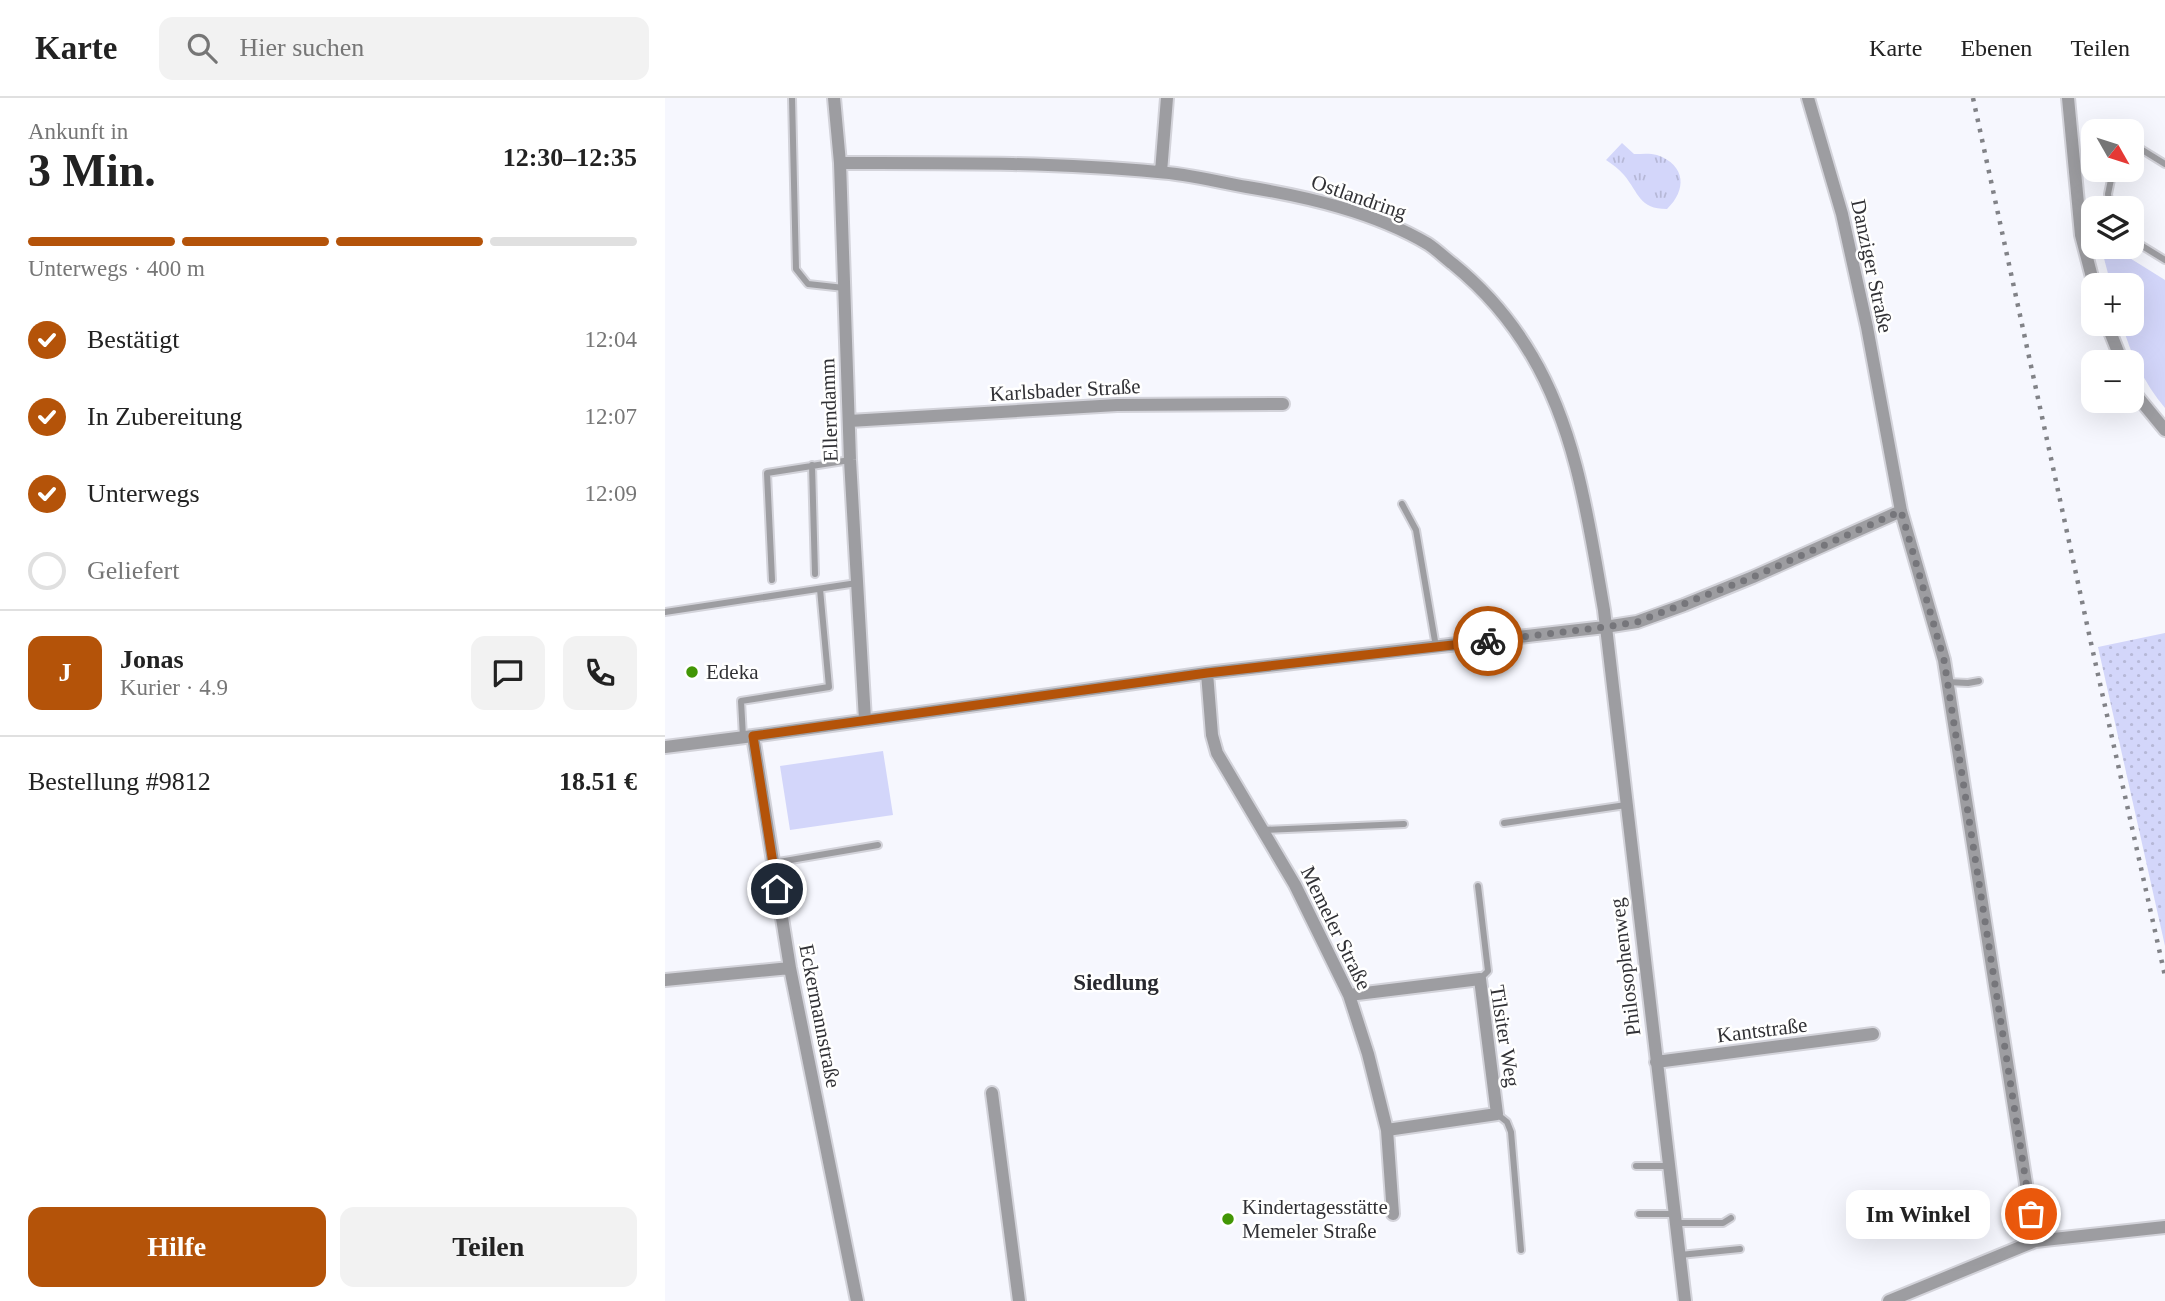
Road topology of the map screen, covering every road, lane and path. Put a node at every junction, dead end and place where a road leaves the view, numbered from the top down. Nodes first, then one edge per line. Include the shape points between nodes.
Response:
1 (792, 98) edge
2 (834, 98) edge
3 (1167, 98) edge
4 (1808, 98) edge
5 (2069, 98) edge
6 (2144, 151) edge
7 (840, 163) junction
8 (2165, 164) edge
9 (1161, 172) junction
10 (2082, 196) edge
11 (2144, 247) edge
12 (2165, 260) edge
13 (844, 288) junction
14 (1283, 404) dead end
15 (2144, 404) edge
16 (849, 421) junction
17 (2165, 430) edge
18 (850, 460) junction
19 (811, 466) junction
20 (1402, 504) dead end
21 (1901, 511) junction
22 (815, 574) dead end
23 (772, 580) dead end
24 (857, 583) junction
25 (820, 589) junction
26 (665, 612) edge
27 (1605, 627) junction
28 (1436, 646) junction
29 (1207, 673) junction
30 (1979, 681) dead end
31 (1947, 682) junction
32 (865, 720) junction
33 (748, 736) junction
34 (665, 747) edge
35 (1626, 805) junction
36 (1504, 823) dead end
37 (1404, 824) dead end
38 (1263, 831) junction
39 (878, 845) dead end
40 (773, 863) junction
41 (1478, 886) dead end
42 (790, 968) junction
43 (1480, 979) junction
44 (665, 980) edge
45 (1349, 995) junction
46 (1873, 1034) dead end
47 (1656, 1062) junction
48 (992, 1093) dead end
49 (1497, 1114) junction
50 (1387, 1130) junction
51 (1636, 1166) dead end
52 (1669, 1166) junction
53 (1393, 1214) dead end
54 (1639, 1214) dead end
55 (1675, 1218) junction
56 (1731, 1218) dead end
57 (2165, 1227) edge
58 (2035, 1241) junction
59 (1741, 1249) dead end
60 (1521, 1250) dead end
61 (1679, 1255) junction
62 (1922, 1295) edge
63 (857, 1301) edge
64 (1019, 1301) edge
65 (1685, 1301) edge
66 (1889, 1301) edge

1 - 13 lane via 796,270 808,284
2 - 7 street, Ellerndamm
3 - 9 street
4 - 21 street, Danziger Straße via 1842,214
5 - 10 street
6 - 8 lane
7 - 9 street, Ostlandring via 1058,165
7 - 13 street, Ellerndamm
9 - 27 street, Ostlandring via 1288,194 1374,218 1429,245 1480,286 1532,356 1567,436 1590,531
11 - 12 lane
13 - 16 street, Ellerndamm
14 - 16 street, Karlsbader Straße via 1117,405
15 - 17 street
16 - 18 street, Ellerndamm
18 - 19 lane
18 - 24 street, Ellerndamm
19 - 22 lane
19 - 23 lane via 767,473
20 - 28 lane via 1416,530
21 - 27 street via 1753,577 1637,622
21 - 31 street, Danziger Straße
24 - 25 lane
24 - 32 street, Ellerndamm
25 - 26 lane
25 - 33 lane via 829,687 741,701
27 - 28 street
27 - 35 street, Philosophenweg
28 - 29 street
29 - 32 street
29 - 38 street, Memeler Straße via 1217,752
30 - 31 lane
31 - 58 street, Danziger Straße
32 - 33 street
33 - 34 street
33 - 40 street, Eckermannstraße
35 - 36 lane
35 - 47 street, Philosophenweg
37 - 38 lane
38 - 45 street, Memeler Straße
39 - 40 lane
40 - 42 street, Eckermannstraße
41 - 43 lane via 1488,971
42 - 44 street
42 - 63 street, Eckermannstraße
43 - 45 street, Tilsiter Weg
43 - 49 street, Tilsiter Weg
45 - 50 street, Memeler Straße
46 - 47 street, Kantstraße
47 - 52 street, Philosophenweg
48 - 64 street
49 - 50 street, Tilsiter Weg
49 - 60 lane via 1511,1132
50 - 53 street, Memeler Straße
51 - 52 lane
52 - 55 street, Philosophenweg
54 - 55 lane
55 - 56 lane via 1723,1223
55 - 61 street, Philosophenweg
57 - 58 street
58 - 62 street
59 - 61 lane
61 - 65 street, Philosophenweg
62 - 66 street

